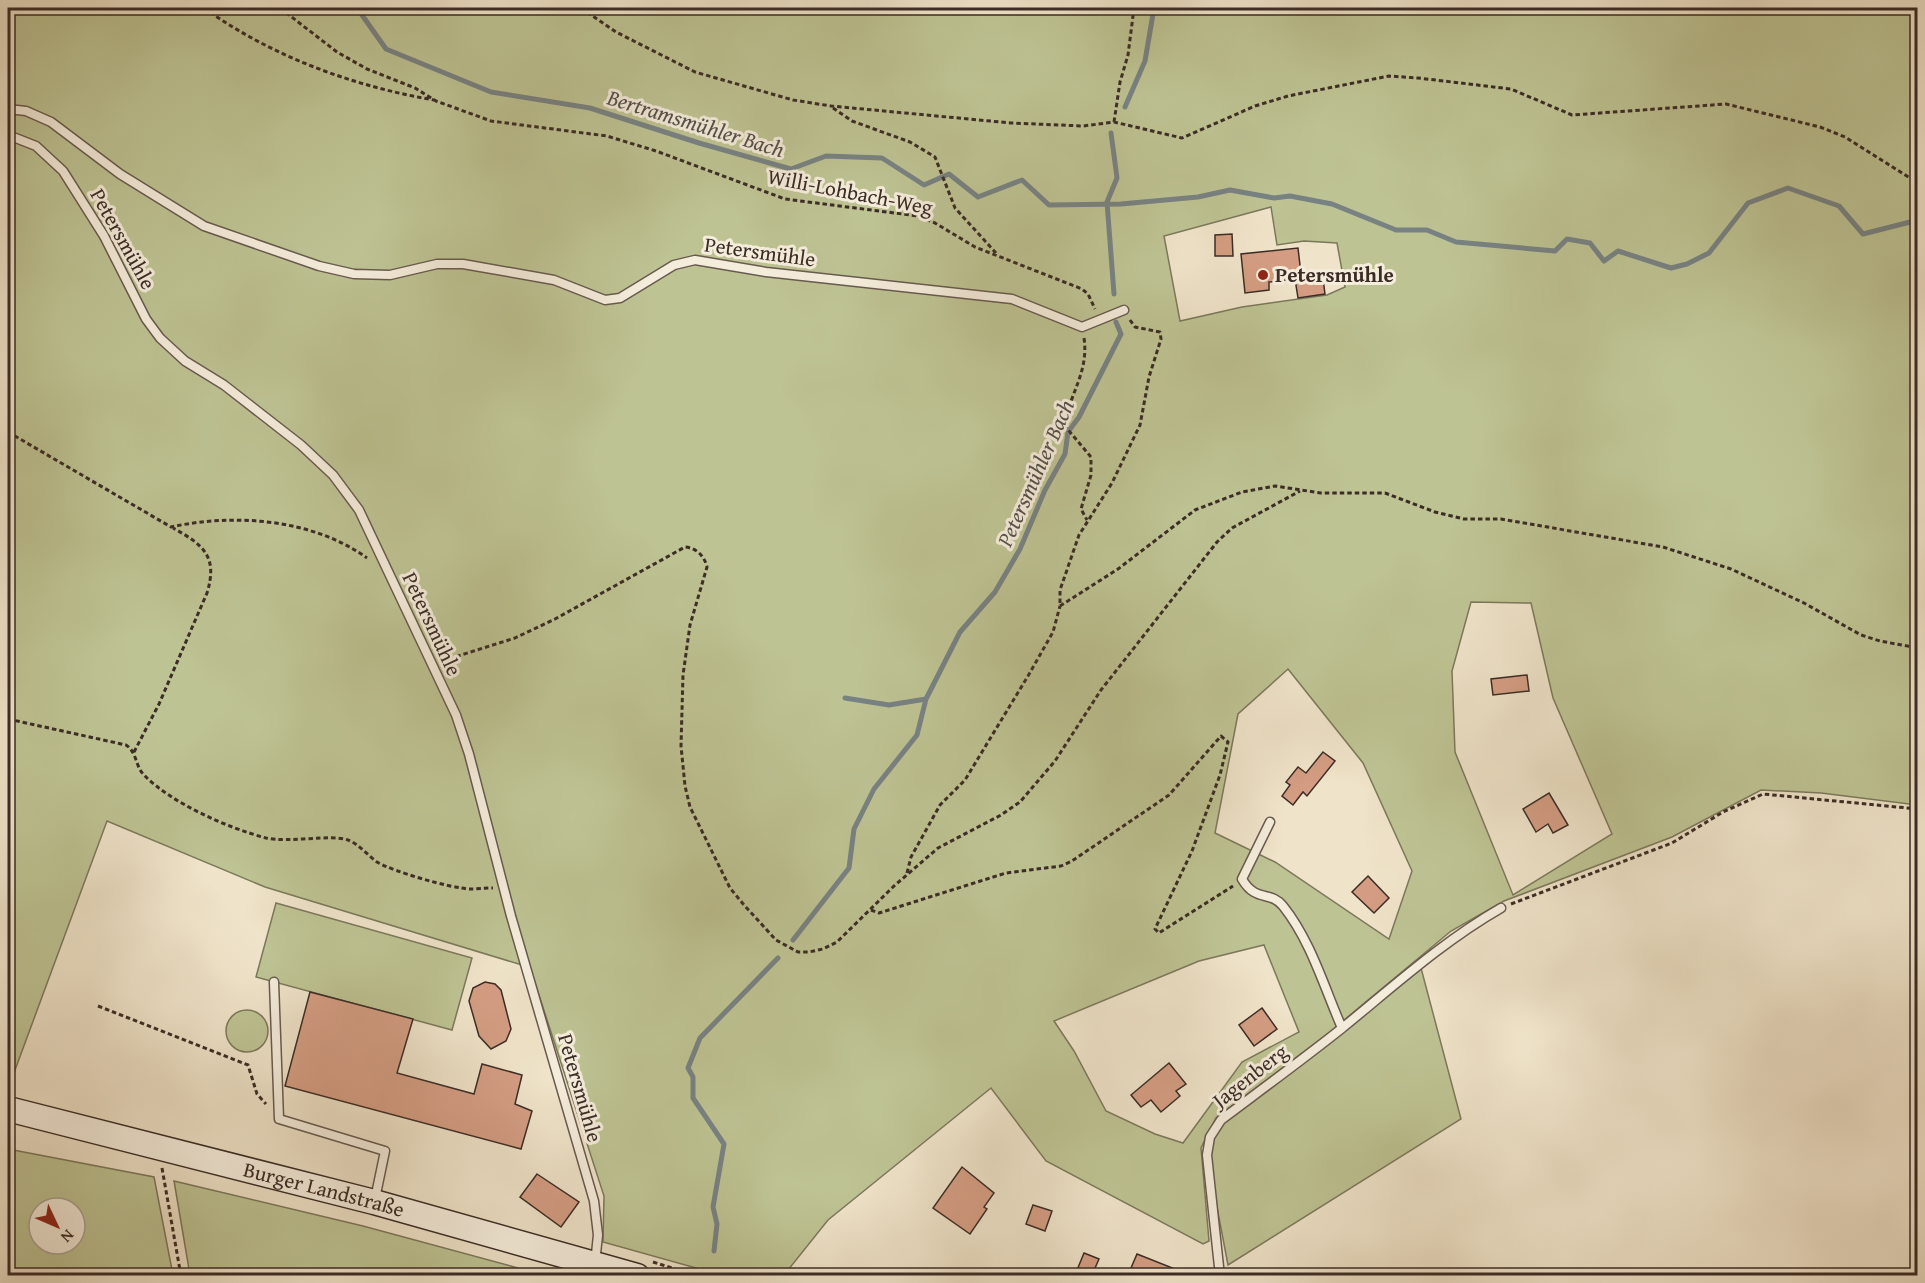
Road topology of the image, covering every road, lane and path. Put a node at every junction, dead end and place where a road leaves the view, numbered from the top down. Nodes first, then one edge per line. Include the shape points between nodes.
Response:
1 (204, 8) edge
2 (280, 8) edge
3 (580, 8) edge
4 (1134, 8) edge
5 (436, 101) junction
6 (831, 106) junction
7 (8, 109) edge
8 (1114, 122) junction
9 (8, 135) edge
10 (1917, 183) edge
11 (997, 254) junction
12 (1124, 310) joint
13 (1098, 319) junction
14 (1082, 327) junction
15 (8, 432) edge
16 (1300, 491) junction
17 (1087, 520) junction
18 (171, 527) junction
19 (390, 576) junction
20 (1060, 606) junction
21 (1917, 648) edge
22 (432, 665) junction
23 (8, 719) edge
24 (134, 752) junction
25 (1917, 809) edge
26 (1270, 822) dead end
27 (907, 873) junction
28 (1242, 879) junction
29 (503, 888) junction
30 (1501, 908) joint
31 (871, 910) junction
32 (274, 982) dead end
33 (98, 1006) dead end
34 (1342, 1028) junction
35 (8, 1109) edge
36 (279, 1119) junction
37 (160, 1148) junction
38 (374, 1202) junction
39 (595, 1263) junction
40 (181, 1275) edge
41 (638, 1275) edge
42 (1220, 1275) edge

1 - 5 path via 306,64 363,84
2 - 5 path, Willi-Lohbach-Weg via 337,52
3 - 6 path via 615,32 694,72 793,100
4 - 8 path
5 - 11 path, Willi-Lohbach-Weg via 508,125 607,136 785,199 918,216 975,247
6 - 8 path via 1011,123 1083,126
6 - 11 path via 852,121 910,142 935,157 955,208
7 - 14 lane, Petersmühle via 26,111 51,122 120,174 204,226 319,266 390,275 437,264 463,264 554,280 605,300 620,298 668,267 695,260 797,276 1012,299
8 - 10 path via 1182,138 1288,96 1389,76 1418,78 1511,89 1572,115 1725,104 1837,134
9 - 19 lane, Petersmühle via 36,147 63,171 104,236 146,320 160,339 273,423 338,481 359,510
11 - 13 path, Willi-Lohbach-Weg via 1082,289 1092,300
12 - 13 lane
12 - 17 path via 1135,327 1160,332 1161,339 1140,425 1112,483
13 - 14 lane
14 - 17 path via 1085,365 1064,425 1091,457 1091,475 1081,509
15 - 18 path
16 - 20 path via 1275,486 1260,488 1210,503
16 - 21 path via 1385,493 1464,519 1501,519 1663,547 1731,569 1861,635
16 - 27 path via 1232,528 1202,559 1101,690 1076,733 1034,787 1001,815 938,848
17 - 20 path via 1072,550 1060,590
18 - 19 path via 204,520 285,525 335,538
18 - 24 path via 204,550 211,561 212,574 159,704
19 - 22 lane, Petersmühle
20 - 27 path via 1053,632 1028,676 965,780 940,805 911,857
22 - 29 lane, Petersmühle via 469,754
22 - 31 path via 515,638 684,547 697,551 707,567 685,651 681,746 685,786 700,829 730,888 787,948 798,952 823,949 837,942
23 - 24 path via 111,740
24 - 29 path via 138,769 151,782 231,826 275,840 342,838 378,862 410,874 469,889
25 - 30 path via 1763,794 1723,812 1672,843
26 - 28 lane
27 - 31 path
28 - 31 path via 1159,933 1155,929 1185,867 1220,774 1228,742 1221,736 1169,795 1072,861 1005,873 879,913
28 - 34 lane via 1255,895 1281,904 1294,923
29 - 39 lane, Petersmühle via 594,1201 598,1234
30 - 34 lane, Jagenberg via 1453,937
32 - 36 lane
33 - 36 path via 248,1065 258,1094
34 - 42 lane, Jagenberg via 1221,1120 1210,1137 1207,1155
35 - 37 main road, Burger Landstraße
36 - 38 lane via 386,1151
37 - 38 main road, Burger Landstraße
37 - 40 path
38 - 39 main road, Burger Landstraße
39 - 41 main road, Burger Landstraße

